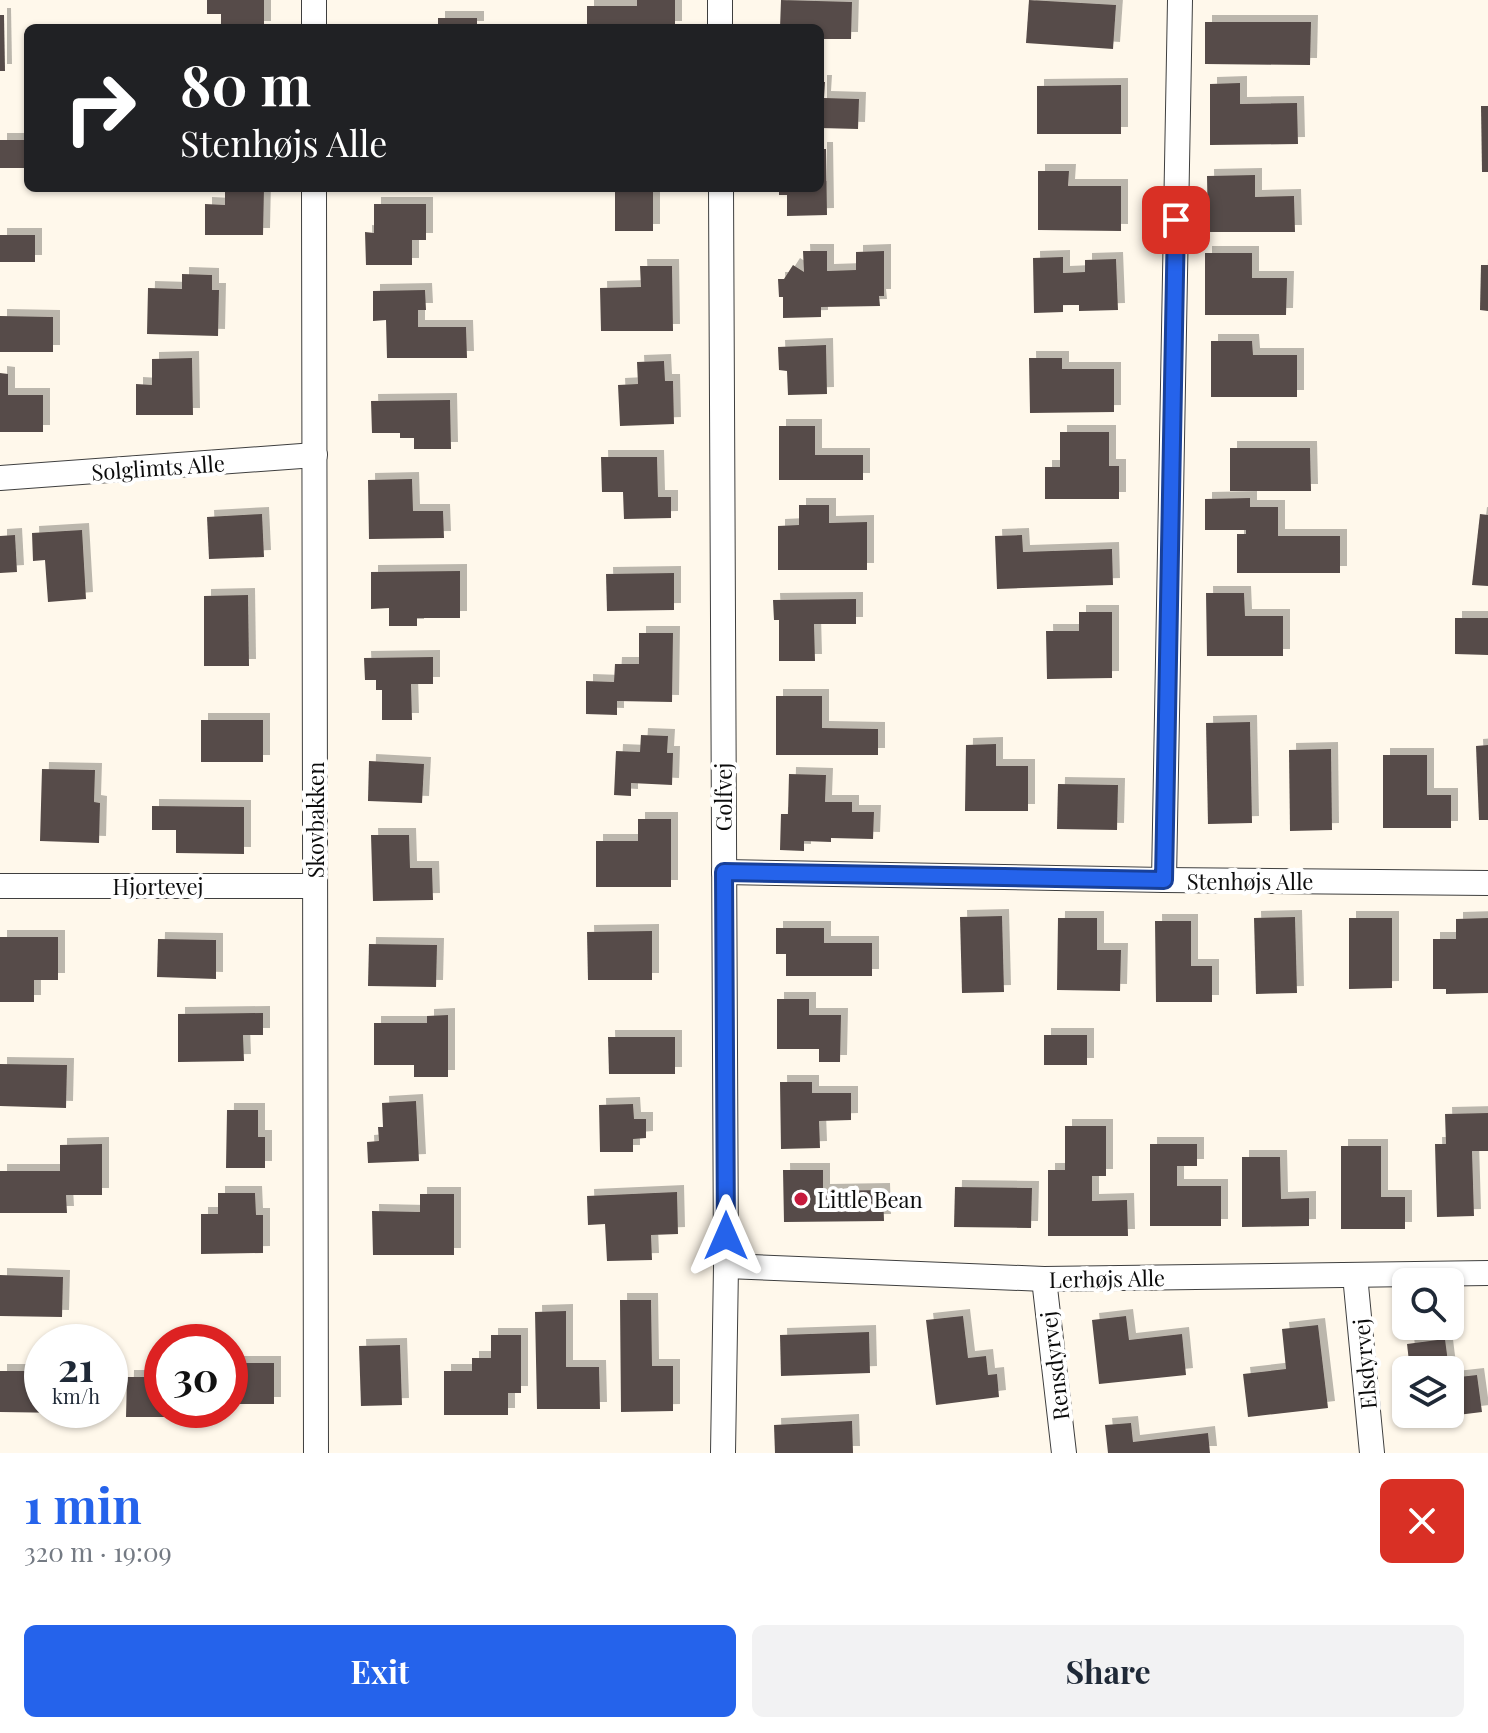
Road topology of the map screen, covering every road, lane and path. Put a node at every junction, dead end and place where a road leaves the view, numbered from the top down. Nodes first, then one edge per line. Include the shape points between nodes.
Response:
1 (314, 0) edge
2 (720, 0) edge
3 (1180, 0) edge
4 (314, 24) edge
5 (720, 24) edge
6 (314, 192) edge
7 (721, 192) edge
8 (315, 455) junction
9 (0, 478) edge
10 (724, 872) junction
11 (1164, 880) junction
12 (1488, 883) edge
13 (0, 886) edge
14 (315, 886) junction
15 (726, 1266) junction
16 (1488, 1273) edge
17 (1355, 1275) junction
18 (1044, 1279) junction
19 (316, 1453) edge
20 (723, 1453) edge
21 (1064, 1453) edge
22 (1372, 1453) edge

1 - 4 street
2 - 5 street
3 - 11 street
6 - 8 street, Skovbakken
7 - 10 street, Golfvej
8 - 9 street, Solglimts Alle
8 - 14 street, Skovbakken
10 - 11 street, Stenhøjs Alle
10 - 15 street, Golfvej
11 - 12 street, Stenhøjs Alle
13 - 14 street, Hjortevej
14 - 19 street, Skovbakken
15 - 18 street, Lerhøjs Alle
15 - 20 street, Golfvej
16 - 17 street, Lerhøjs Alle
17 - 18 street, Lerhøjs Alle
17 - 22 street, Elsdyrvej
18 - 21 street, Rensdyrvej

